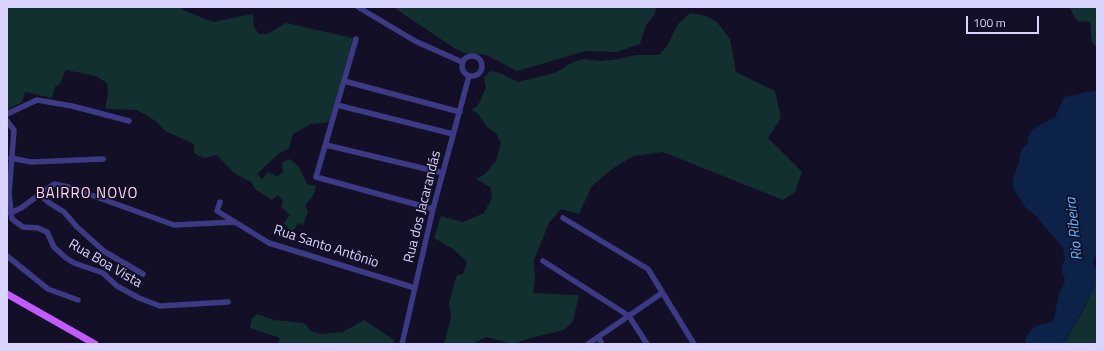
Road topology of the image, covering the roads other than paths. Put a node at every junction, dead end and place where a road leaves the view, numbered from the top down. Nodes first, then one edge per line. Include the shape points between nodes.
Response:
1 (358, 7) edge
2 (356, 39) dead end
3 (462, 62) junction
4 (469, 76) junction
5 (344, 81) junction
6 (337, 105) junction
7 (460, 112) junction
8 (7, 114) edge
9 (7, 121) edge
10 (128, 121) dead end
11 (453, 134) junction
12 (326, 145) junction
13 (11, 158) junction
14 (102, 159) dead end
15 (443, 173) junction
16 (40, 195) junction
17 (220, 202) dead end
18 (433, 208) junction
19 (10, 214) junction
20 (563, 218) dead end
21 (235, 222) junction
22 (7, 256) edge
23 (543, 261) dead end
24 (144, 274) dead end
25 (415, 288) junction
26 (662, 293) junction
27 (7, 294) edge
28 (78, 300) dead end
29 (228, 302) dead end
30 (629, 316) junction
31 (598, 337) junction
32 (95, 344) edge
33 (402, 344) edge
34 (588, 344) edge
35 (602, 344) edge
36 (647, 344) edge
37 (694, 344) edge

1 - 3 street via 416,41
2 - 5 street
3 - 4 street via 463,70
3 - 4 street via 471,56 478,58 482,66 476,75
4 - 7 street, Rua dos Jacarandás
5 - 6 street
5 - 7 street
6 - 11 street
6 - 12 street
7 - 11 street, Rua dos Jacarandás
8 - 10 street via 37,100 72,106
9 - 13 street via 14,130
11 - 15 street, Rua dos Jacarandás
12 - 15 street
12 - 18 street via 316,178
13 - 14 street via 31,162
13 - 19 street
15 - 18 street, Rua dos Jacarandás
16 - 19 street
16 - 21 street via 54,184 69,187 174,226
16 - 24 street via 64,212 105,252
17 - 21 street, Rua Santo Antônio via 217,211
18 - 25 street, Rua dos Jacarandás
19 - 29 street, Rua Boa Vista via 23,228 38,228 47,232 54,247 74,263 103,273 117,286 139,298 160,306
20 - 26 street via 648,269
21 - 25 street, Rua Santo Antônio via 269,243
22 - 28 street via 48,289
23 - 30 street
25 - 33 street, Rua dos Jacarandás
26 - 30 street
26 - 37 street
27 - 32 main road
30 - 31 street
30 - 36 street
31 - 34 street
31 - 35 street

